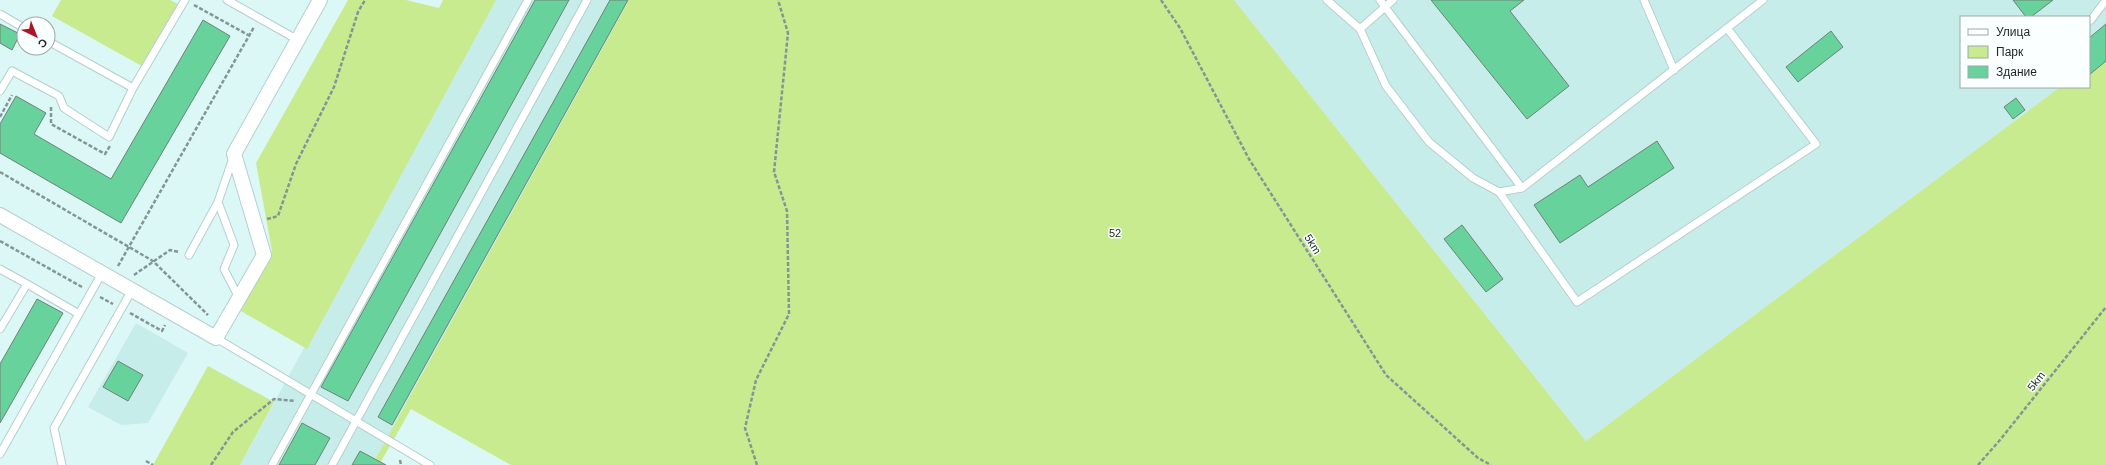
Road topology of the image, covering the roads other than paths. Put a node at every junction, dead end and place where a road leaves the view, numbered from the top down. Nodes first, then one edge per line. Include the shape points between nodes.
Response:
1 (185, 0) edge
2 (227, 0) edge
3 (320, 0) edge
4 (528, 0) edge
5 (587, 0) edge
6 (1327, 0) edge
7 (1380, 0) edge
8 (1393, 0) edge
9 (1644, 0) edge
10 (1763, 0) edge
11 (2106, 0) edge
12 (1385, 6) junction
13 (0, 14) edge
14 (2091, 20) dead end
15 (16, 23) edge
16 (1727, 28) junction
17 (1360, 29) junction
18 (298, 40) junction
19 (56, 45) edge
20 (1674, 70) junction
21 (3, 81) edge
22 (133, 88) junction
23 (0, 91) edge
24 (234, 154) junction
25 (1522, 188) junction
26 (1499, 192) junction
27 (218, 202) junction
28 (0, 215) edge
29 (189, 255) road end
30 (0, 269) edge
31 (116, 282) junction
32 (27, 284) junction
33 (239, 298) junction
34 (79, 314) junction
35 (0, 329) edge
36 (216, 338) junction
37 (312, 395) junction
38 (356, 421) junction
39 (0, 454) edge
40 (62, 465) edge
41 (272, 465) edge
42 (332, 465) edge
43 (430, 465) edge

1 - 22 lane
2 - 18 lane
3 - 18 street
4 - 37 lane
5 - 38 lane
6 - 17 lane
7 - 12 lane
8 - 12 lane
9 - 20 lane
10 - 16 lane
11 - 14 lane
12 - 17 lane
12 - 25 lane
13 - 15 lane
16 - 20 lane
16 - 26 lane via 1816,144 1577,302
17 - 26 lane via 1386,86 1429,142 1474,178
18 - 24 street
19 - 22 lane
20 - 25 lane
21 - 22 lane via 12,71 59,96 64,108 109,137
21 - 23 lane
24 - 27 lane
24 - 33 street via 264,255
25 - 26 lane
27 - 29 lane
27 - 33 lane via 234,245 224,269
28 - 31 street
30 - 32 lane
31 - 34 lane
31 - 36 street
31 - 40 lane via 54,428
32 - 34 lane
32 - 35 lane
33 - 36 street
34 - 39 lane
36 - 37 lane
37 - 38 lane
37 - 41 lane
38 - 42 lane
38 - 43 lane

